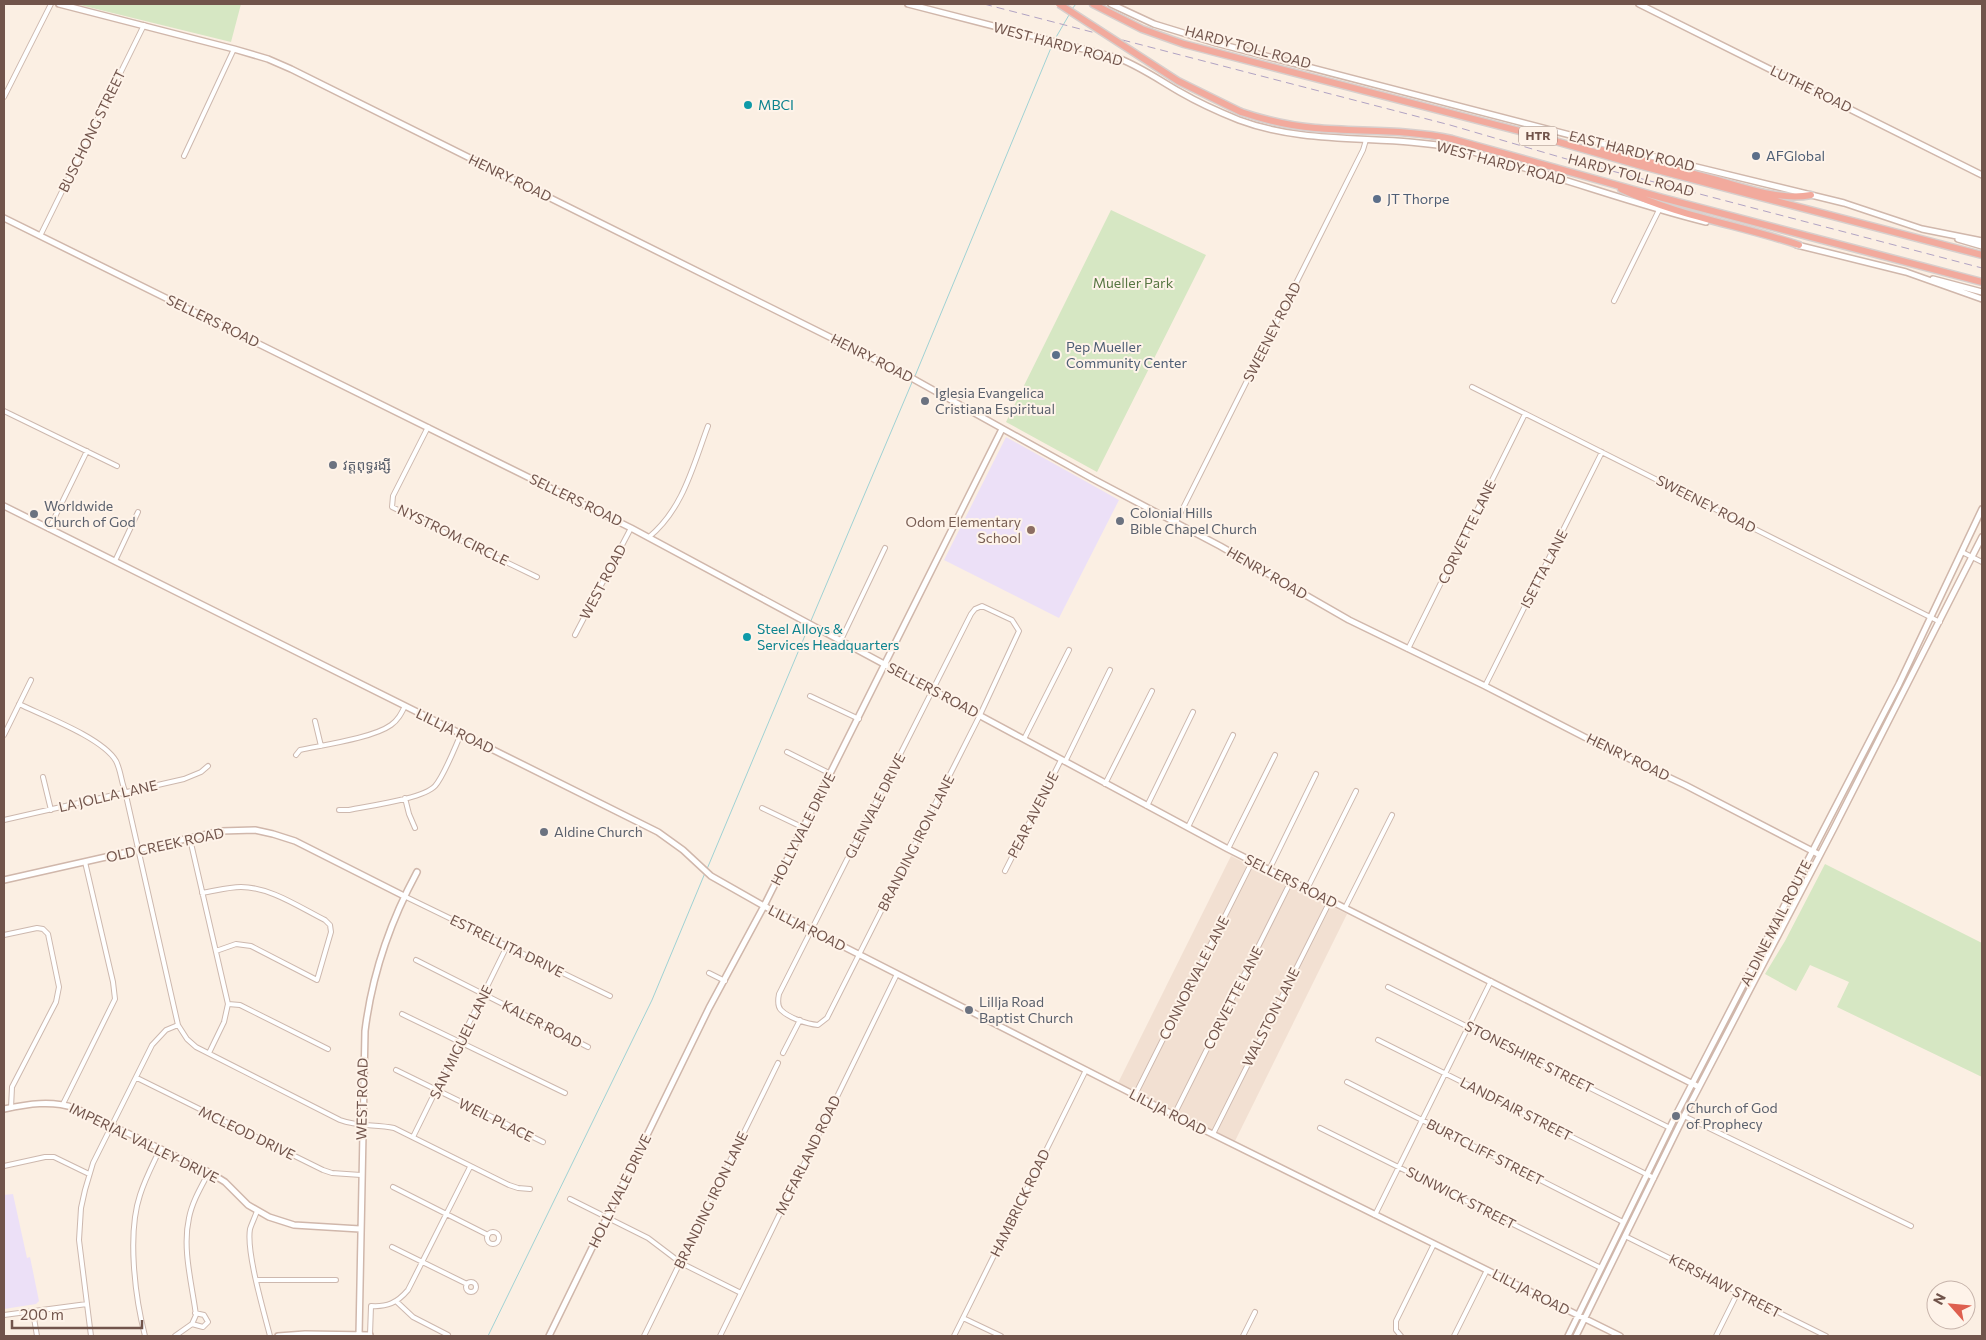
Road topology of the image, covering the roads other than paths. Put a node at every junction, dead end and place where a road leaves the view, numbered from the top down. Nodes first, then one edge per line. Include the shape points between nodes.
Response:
1 (51, 4) edge
2 (59, 4) edge
3 (908, 4) edge
4 (1059, 4) edge
5 (1111, 4) edge
6 (1639, 4) edge
7 (1096, 5) edge
8 (144, 25) junction
9 (234, 49) junction
10 (4, 97) edge
11 (1531, 134) junction
12 (1366, 140) junction
13 (184, 156) dead end
14 (1982, 175) edge
15 (1604, 181) junction
16 (1811, 196) junction
17 (1659, 210) junction
18 (4, 218) edge
19 (1922, 229) junction
20 (40, 236) junction
21 (1982, 241) edge
22 (1799, 245) junction
23 (1982, 246) edge
24 (1982, 255) edge
25 (1906, 272) junction
26 (1982, 282) edge
27 (1982, 292) edge
28 (1982, 299) edge
29 (1614, 301) dead end
30 (1472, 387) dead end
31 (4, 410) edge
32 (1525, 414) junction
33 (708, 426) dead end
34 (428, 427) junction
35 (1002, 429) junction
36 (87, 451) junction
37 (1602, 452) junction
38 (117, 466) dead end
39 (4, 506) edge
40 (1982, 509) edge
41 (138, 512) dead end
42 (1176, 522) junction
43 (631, 528) junction
44 (49, 529) junction
45 (1982, 537) edge
46 (649, 538) junction
47 (885, 548) dead end
48 (1962, 552) junction
49 (1973, 557) junction
50 (115, 561) junction
51 (1982, 562) edge
52 (537, 577) dead end
53 (1000, 614) joint
54 (1930, 618) junction
55 (1940, 622) junction
56 (575, 635) dead end
57 (841, 640) junction
58 (1916, 645) junction
59 (1926, 648) junction
60 (1408, 649) junction
61 (1069, 650) dead end
62 (886, 664) junction
63 (1110, 670) dead end
64 (31, 680) dead end
65 (1485, 686) junction
66 (933, 690) junction
67 (1152, 691) dead end
68 (810, 696) dead end
69 (19, 704) junction
70 (405, 706) junction
71 (1885, 710) junction
72 (1192, 712) dead end
73 (1892, 712) junction
74 (980, 716) junction
75 (859, 719) junction
76 (315, 721) dead end
77 (461, 734) junction
78 (4, 735) edge
79 (1233, 735) dead end
80 (1024, 739) junction
81 (321, 746) junction
82 (786, 752) dead end
83 (296, 755) dead end
84 (1276, 755) dead end
85 (1063, 761) junction
86 (208, 766) dead end
87 (831, 774) junction
88 (1316, 774) dead end
89 (43, 777) dead end
90 (1850, 780) junction
91 (1857, 783) junction
92 (1105, 784) junction
93 (1356, 790) dead end
94 (125, 791) junction
95 (406, 798) junction
96 (1147, 806) junction
97 (762, 808) dead end
98 (51, 810) junction
99 (339, 810) dead end
100 (1392, 814) dead end
101 (4, 820) edge
102 (1188, 827) junction
103 (415, 828) dead end
104 (804, 828) junction
105 (190, 839) junction
106 (1228, 849) junction
107 (138, 851) junction
108 (1813, 851) junction
109 (1820, 854) junction
110 (85, 862) junction
111 (1252, 862) junction
112 (1269, 870) junction
113 (1005, 871) dead end
114 (417, 872) dead end
115 (4, 880) edge
116 (1291, 881) junction
117 (1307, 889) junction
118 (202, 894) junction
119 (404, 896) junction
120 (1330, 901) junction
121 (764, 906) junction
122 (1345, 908) junction
123 (812, 931) junction
124 (4, 935) edge
125 (508, 946) junction
126 (216, 950) junction
127 (860, 955) junction
128 (416, 960) dead end
129 (1755, 964) junction
130 (1762, 966) junction
131 (709, 973) dead end
132 (897, 974) junction
133 (725, 981) junction
134 (1491, 982) junction
135 (1388, 986) dead end
136 (484, 995) junction
137 (610, 996) dead end
138 (228, 1004) junction
139 (402, 1014) dead end
140 (800, 1020) junction
141 (178, 1025) junction
142 (1468, 1026) junction
143 (1378, 1040) dead end
144 (461, 1042) junction
145 (588, 1047) dead end
146 (328, 1049) dead end
147 (209, 1053) junction
148 (783, 1053) dead end
149 (778, 1063) dead end
150 (396, 1070) dead end
151 (1086, 1070) junction
152 (1445, 1073) junction
153 (136, 1078) junction
154 (1346, 1082) dead end
155 (1693, 1083) junction
156 (1700, 1087) junction
157 (437, 1091) junction
158 (565, 1093) dead end
159 (1135, 1095) junction
160 (63, 1104) junction
161 (11, 1108) junction
162 (4, 1109) edge
163 (1174, 1115) junction
164 (1684, 1116) junction
165 (1422, 1120) junction
166 (362, 1124) junction
167 (112, 1126) junction
168 (1320, 1128) dead end
169 (1670, 1128) junction
170 (1213, 1134) junction
171 (413, 1136) junction
172 (543, 1142) dead end
173 (160, 1149) junction
174 (4, 1166) edge
175 (1399, 1166) junction
176 (470, 1167) junction
177 (208, 1172) junction
178 (89, 1174) junction
179 (361, 1175) junction
180 (1647, 1175) junction
181 (1654, 1178) junction
182 (393, 1187) dead end
183 (530, 1189) dead end
184 (570, 1200) dead end
185 (257, 1211) junction
186 (446, 1214) junction
187 (1375, 1215) junction
188 (607, 1218) junction
189 (1623, 1222) junction
190 (1911, 1226) dead end
191 (360, 1229) junction
192 (488, 1235) dead end
193 (1625, 1236) junction
194 (1434, 1244) junction
195 (392, 1247) dead end
196 (423, 1262) junction
197 (680, 1263) junction
198 (1601, 1268) junction
199 (1486, 1270) junction
200 (256, 1280) junction
201 (336, 1280) dead end
202 (467, 1284) dead end
203 (1738, 1292) junction
204 (741, 1293) junction
205 (397, 1302) junction
206 (86, 1304) junction
207 (33, 1312) junction
208 (1255, 1312) dead end
209 (195, 1313) junction
210 (4, 1315) edge
211 (1577, 1316) junction
212 (963, 1318) junction
213 (1584, 1319) junction
214 (192, 1324) junction
215 (448, 1334) dead end
216 (37, 1336) edge
217 (91, 1336) edge
218 (146, 1336) edge
219 (175, 1336) edge
220 (270, 1336) edge
221 (278, 1336) edge
222 (359, 1336) edge
223 (370, 1336) edge
224 (549, 1336) edge
225 (644, 1336) edge
226 (720, 1336) edge
227 (954, 1336) edge
228 (1001, 1336) edge
229 (1243, 1336) edge
230 (1400, 1336) edge
231 (1454, 1336) edge
232 (1568, 1336) edge
233 (1576, 1336) edge
234 (1620, 1336) edge
235 (1716, 1336) edge
236 (1826, 1336) edge

1 - 10 street
2 - 8 street, HENRY ROAD
3 - 12 street, WEST HARDY ROAD via 1118,58 1239,120 1288,133
4 - 15 highway, HARDY TOLL ROAD / HTR, bridge via 1178,81 1241,112 1274,122 1314,128 1433,135
5 - 16 street, EAST HARDY ROAD via 1154,24 1216,43
6 - 14 street, LUTHE ROAD
7 - 11 highway, HARDY TOLL ROAD / HTR via 1142,29 1184,44
8 - 9 street, HENRY ROAD
8 - 20 street, BUSCHONG STREET
9 - 13 street
9 - 35 street, HENRY ROAD via 291,69 908,376
11 - 16 highway via 1746,188 1780,195
11 - 24 highway, HARDY TOLL ROAD / HTR
12 - 17 street, WEST HARDY ROAD via 1458,148
12 - 42 street, SWEENEY ROAD
15 - 22 highway via 1638,197
15 - 26 highway, HARDY TOLL ROAD / HTR
16 - 19 street, EAST HARDY ROAD via 1844,203
17 - 22 street, WEST HARDY ROAD
17 - 29 street
18 - 20 street, SELLERS ROAD
19 - 21 street, EAST HARDY ROAD
19 - 23 street
20 - 34 street, SELLERS ROAD
22 - 25 street, WEST HARDY ROAD
25 - 27 street
25 - 28 street, WEST HARDY ROAD
30 - 32 street, SWEENEY ROAD
31 - 36 street
32 - 37 street, SWEENEY ROAD
32 - 60 street, CORVETTE LANE
33 - 46 street via 689,482 676,507
34 - 43 street, SELLERS ROAD
34 - 52 street, NYSTROM CIRCLE via 393,496 392,507
35 - 42 street, HENRY ROAD
35 - 62 street, HOLLYVALE DRIVE
36 - 38 street
36 - 44 street
37 - 54 street, SWEENEY ROAD
37 - 65 street, ISETTA LANE
39 - 44 street, LILLJA ROAD
40 - 48 street, ALDINE MAIL ROUTE
41 - 50 street
42 - 60 street, HENRY ROAD via 1349,620
43 - 46 street, SELLERS ROAD
43 - 56 street, WEST ROAD
44 - 50 street, LILLJA ROAD
45 - 49 street, ALDINE MAIL ROUTE
46 - 57 street, SELLERS ROAD
47 - 57 street
48 - 49 street
48 - 54 street, ALDINE MAIL ROUTE
49 - 51 street
49 - 55 street, ALDINE MAIL ROUTE
50 - 70 street, LILLJA ROAD
53 - 66 street, GLENVALE DRIVE via 986,607 975,608
53 - 74 street, BRANDING IRON LANE via 1012,620 1019,631
54 - 55 street, SWEENEY ROAD
54 - 58 street, ALDINE MAIL ROUTE
55 - 59 street, ALDINE MAIL ROUTE
57 - 62 street, SELLERS ROAD
58 - 59 street
58 - 71 street, ALDINE MAIL ROUTE
59 - 73 street, ALDINE MAIL ROUTE
60 - 65 street, HENRY ROAD
61 - 80 street
62 - 66 street, SELLERS ROAD
62 - 75 street, HOLLYVALE DRIVE
63 - 85 street, PEAR AVENUE
64 - 69 street
65 - 108 street, HENRY ROAD
66 - 74 street, SELLERS ROAD
66 - 123 street, GLENVALE DRIVE
67 - 92 street
68 - 75 street
69 - 78 street
69 - 94 street via 97,742 116,762
70 - 77 street, LILLJA ROAD
70 - 81 street via 398,718 384,729
71 - 73 street
71 - 90 street, ALDINE MAIL ROUTE
72 - 96 street
73 - 91 street, ALDINE MAIL ROUTE
74 - 80 street, SELLERS ROAD
74 - 127 street, BRANDING IRON LANE
75 - 87 street, HOLLYVALE DRIVE
76 - 81 street
77 - 95 street via 434,787
77 - 121 street, LILLJA ROAD via 664,835 709,875
79 - 102 street
80 - 85 street, SELLERS ROAD
81 - 83 street via 300,750
82 - 87 street
84 - 106 street
85 - 92 street, SELLERS ROAD
85 - 113 street, PEAR AVENUE
86 - 94 street, LA JOLLA LANE via 192,777
87 - 104 street, HOLLYVALE DRIVE
88 - 112 street
89 - 98 street
90 - 91 street
90 - 108 street, ALDINE MAIL ROUTE
91 - 109 street, ALDINE MAIL ROUTE
92 - 96 street, SELLERS ROAD
93 - 117 street
94 - 98 street, LA JOLLA LANE
94 - 107 street
95 - 99 street
95 - 103 street
96 - 102 street, SELLERS ROAD
97 - 104 street
98 - 101 street, LA JOLLA LANE
100 - 122 street
102 - 106 street, SELLERS ROAD
104 - 121 street, HOLLYVALE DRIVE
105 - 107 street, OLD CREEK ROAD
105 - 118 street
105 - 119 street, OLD CREEK ROAD via 221,832 255,830 273,834
106 - 111 street, SELLERS ROAD
107 - 110 street, OLD CREEK ROAD
107 - 141 street
108 - 109 street, HENRY ROAD
108 - 129 street, ALDINE MAIL ROUTE
109 - 130 street, ALDINE MAIL ROUTE
110 - 115 street, OLD CREEK ROAD
110 - 160 street via 115,999
111 - 112 street, SELLERS ROAD
111 - 159 street, CONNORVALE LANE
112 - 116 street, SELLERS ROAD
114 - 119 street, WEST ROAD
116 - 117 street, SELLERS ROAD
116 - 163 street, CORVETTE LANE
117 - 120 street, SELLERS ROAD
118 - 126 street
118 - 126 street via 254,888 266,891 330,925 331,932 317,980 251,946 236,944
119 - 125 street, ESTRELLITA DRIVE
119 - 166 street, WEST ROAD via 381,953 370,996 364,1041
120 - 122 street, SELLERS ROAD
120 - 170 street, WALSTON LANE
121 - 123 street, LILLJA ROAD
121 - 133 street, HOLLYVALE DRIVE
122 - 134 street, SELLERS ROAD
123 - 127 street, LILLJA ROAD
123 - 140 street, GLENVALE DRIVE via 779,994 780,1010
124 - 161 street via 43,929 48,934 59,987 56,1002 12,1087
125 - 136 street, SAN MIGUEL LANE
125 - 137 street, ESTRELLITA DRIVE
126 - 138 street
127 - 132 street, LILLJA ROAD
127 - 140 street, BRANDING IRON LANE via 824,1022 818,1025
128 - 136 street, KALER ROAD
129 - 130 street
129 - 155 street, ALDINE MAIL ROUTE
130 - 156 street, ALDINE MAIL ROUTE
131 - 133 street
132 - 151 street, LILLJA ROAD
132 - 204 street, MCFARLAND ROAD
133 - 188 street, HOLLYVALE DRIVE
134 - 142 street
134 - 155 street, SELLERS ROAD
135 - 142 street, STONESHIRE STREET
136 - 144 street, SAN MIGUEL LANE
136 - 145 street, KALER ROAD
138 - 146 street via 240,1005
138 - 147 street via 224,1022
139 - 144 street
140 - 148 street
141 - 147 street via 187,1039
141 - 153 street via 159,1036
142 - 152 street
142 - 169 street, STONESHIRE STREET
143 - 152 street, LANDFAIR STREET
144 - 157 street, SAN MIGUEL LANE
144 - 158 street
147 - 166 street via 340,1120
149 - 197 street, BRANDING IRON LANE
150 - 157 street, WEIL PLACE
151 - 159 street, LILLJA ROAD
151 - 212 street, HAMBRICK ROAD
152 - 165 street
152 - 180 street, LANDFAIR STREET
153 - 167 street
153 - 179 street, MCLEOD DRIVE via 323,1170
154 - 165 street, BURTCLIFF STREET
155 - 156 street, SELLERS ROAD
155 - 169 street, ALDINE MAIL ROUTE
156 - 164 street, ALDINE MAIL ROUTE
157 - 171 street, SAN MIGUEL LANE
157 - 172 street, WEIL PLACE
159 - 163 street, LILLJA ROAD
160 - 161 street, IMPERIAL VALLEY DRIVE via 37,1103
160 - 167 street, IMPERIAL VALLEY DRIVE
161 - 162 street, IMPERIAL VALLEY DRIVE
163 - 170 street, LILLJA ROAD
164 - 181 street, ALDINE MAIL ROUTE
164 - 190 street
165 - 175 street
165 - 189 street, BURTCLIFF STREET
166 - 171 street via 394,1128
166 - 179 street, WEST ROAD
167 - 173 street, IMPERIAL VALLEY DRIVE
167 - 178 street
168 - 175 street, SUNWICK STREET
169 - 180 street, ALDINE MAIL ROUTE
170 - 187 street, LILLJA ROAD
171 - 176 street
173 - 177 street, IMPERIAL VALLEY DRIVE
173 - 218 street via 139,1196 133,1230 136,1284
174 - 178 street via 54,1157
175 - 187 street
175 - 198 street, SUNWICK STREET
176 - 183 street via 518,1188
176 - 186 street
177 - 185 street, IMPERIAL VALLEY DRIVE via 225,1182
177 - 209 street via 193,1203 186,1232
178 - 206 street via 81,1208 79,1240
179 - 191 street, WEST ROAD
180 - 181 street, LANDFAIR STREET
180 - 189 street, ALDINE MAIL ROUTE
181 - 193 street, ALDINE MAIL ROUTE
182 - 186 street
184 - 188 street
185 - 191 street, IMPERIAL VALLEY DRIVE via 294,1224
185 - 200 street via 250,1230
186 - 192 street
186 - 196 street
187 - 194 street, LILLJA ROAD
188 - 197 street via 648,1238
188 - 224 street, HOLLYVALE DRIVE
189 - 198 street, ALDINE MAIL ROUTE
191 - 222 street, WEST ROAD
193 - 203 street, KERSHAW STREET
193 - 213 street, ALDINE MAIL ROUTE
194 - 199 street, LILLJA ROAD
194 - 230 street via 1396,1321
195 - 196 street
196 - 202 street
196 - 205 street via 408,1290
197 - 204 street
197 - 225 street, BRANDING IRON LANE
198 - 211 street, ALDINE MAIL ROUTE
199 - 211 street, LILLJA ROAD
199 - 231 street
200 - 201 street
200 - 220 street
203 - 235 street
203 - 236 street, KERSHAW STREET
204 - 226 street, MCFARLAND ROAD
205 - 215 street via 413,1316
205 - 223 street via 371,1306
206 - 207 street
206 - 217 street
207 - 210 street
207 - 216 street
208 - 229 street
209 - 214 street
209 - 214 street via 204,1315 208,1322 203,1327
211 - 213 street, LILLJA ROAD
211 - 232 street, ALDINE MAIL ROUTE
212 - 227 street, HAMBRICK ROAD
212 - 228 street
213 - 233 street, ALDINE MAIL ROUTE
213 - 234 street, LILLJA ROAD
214 - 219 street
221 - 222 street
222 - 223 street

